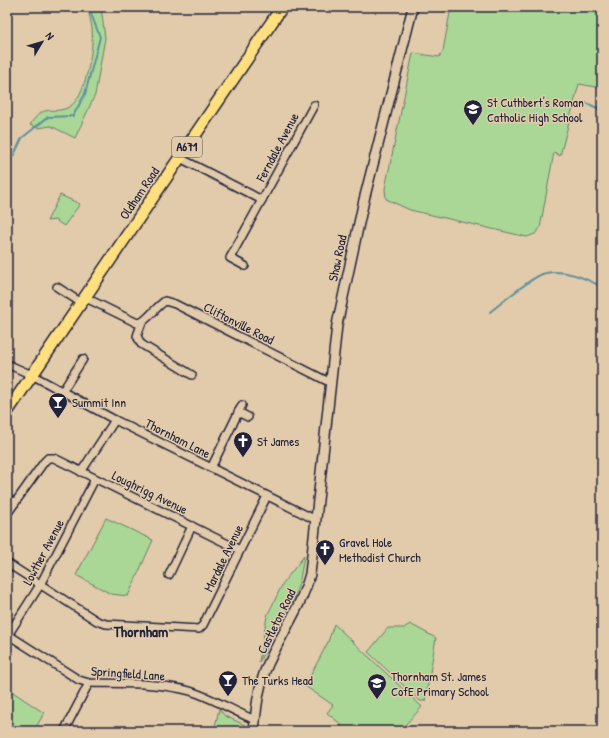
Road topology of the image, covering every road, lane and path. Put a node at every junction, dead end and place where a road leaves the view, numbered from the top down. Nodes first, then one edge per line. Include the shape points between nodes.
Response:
1 (282, 7) edge
2 (413, 7) edge
3 (314, 105) dead end
4 (180, 158) junction
5 (262, 200) junction
6 (246, 266) dead end
7 (57, 287) dead end
8 (82, 300) junction
9 (142, 322) junction
10 (83, 359) dead end
11 (7, 364) edge
12 (32, 375) junction
13 (192, 375) dead end
14 (329, 382) junction
15 (62, 392) junction
16 (7, 412) edge
17 (248, 417) dead end
18 (115, 420) junction
19 (211, 468) junction
20 (81, 472) junction
21 (95, 479) junction
22 (267, 496) junction
23 (7, 498) edge
24 (15, 503) junction
25 (7, 514) edge
26 (316, 520) junction
27 (192, 526) junction
28 (240, 550) junction
29 (7, 563) edge
30 (169, 575) dead end
31 (40, 585) junction
32 (7, 634) edge
33 (89, 683) junction
34 (255, 720) junction
35 (64, 731) edge
36 (254, 731) edge

1 - 4 main road, Oldham Road / A671
2 - 14 street, Shaw Road via 347,271
3 - 5 street, Ferndale Avenue
4 - 5 street
4 - 8 main road, Oldham Road / A671
5 - 6 street, Ferndale Avenue via 230,258
7 - 8 street
8 - 9 street
8 - 12 main road, Oldham Road / A671
9 - 13 street via 138,336 141,344
9 - 14 street, Cliftonville Road via 156,306 165,301 175,304
10 - 15 street
11 - 12 street, Thornham Lane
12 - 15 street, Thornham Lane
12 - 16 main road, A671
14 - 26 street, Shaw Road
15 - 18 street, Thornham Lane
17 - 19 street via 240,408
18 - 19 street, Thornham Lane
18 - 20 street
19 - 22 street, Thornham Lane
20 - 21 street, Loughrigg Avenue
20 - 24 street, Loughrigg Avenue via 54,458 48,458
21 - 27 street, Loughrigg Avenue
21 - 31 street, Lowther Avenue
22 - 26 street, Thornham Lane
22 - 28 street, Mardale Avenue
23 - 24 street
24 - 25 street
26 - 34 street, Castleton Road via 311,567 304,596 266,669 258,696
27 - 28 street, Loughrigg Avenue
27 - 30 street
28 - 31 street, Mardale Avenue via 199,629 106,624
29 - 31 street
31 - 32 street, Lowther Avenue
32 - 33 street, Springfield Lane via 79,680
33 - 34 street, Springfield Lane via 160,686 189,691 208,697
33 - 35 street
34 - 36 street, Castleton Road

